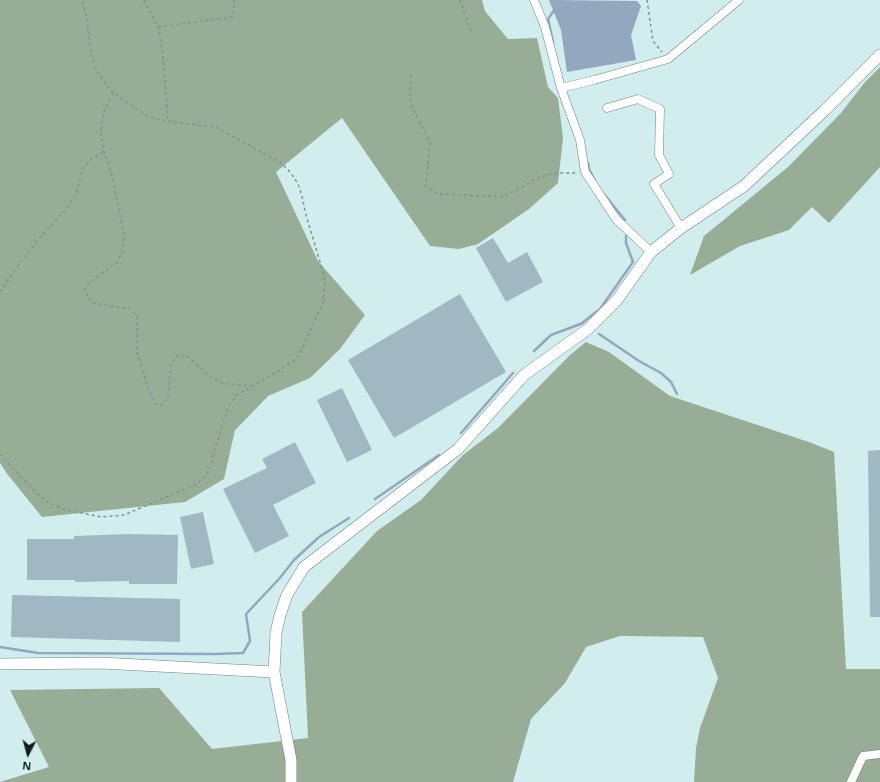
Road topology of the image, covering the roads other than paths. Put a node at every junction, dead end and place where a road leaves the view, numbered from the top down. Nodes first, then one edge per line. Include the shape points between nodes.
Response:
1 (534, 0) edge
2 (739, 0) edge
3 (880, 55) edge
4 (561, 88) junction
5 (607, 108) dead end
6 (681, 228) junction
7 (651, 252) junction
8 (0, 664) edge
9 (274, 672) junction
10 (880, 754) edge
11 (291, 782) edge
12 (851, 782) edge

1 - 4 street via 545,27
2 - 4 street via 668,59
3 - 6 street via 744,186
4 - 7 street via 580,140 586,172 616,219
5 - 6 street via 638,99 660,109 659,155 668,174 654,184
6 - 7 street
7 - 9 street via 617,300 588,329 524,375 458,449 304,567 287,595 280,615 276,633
8 - 9 street via 100,663
9 - 11 street via 291,760
10 - 12 street via 863,756

